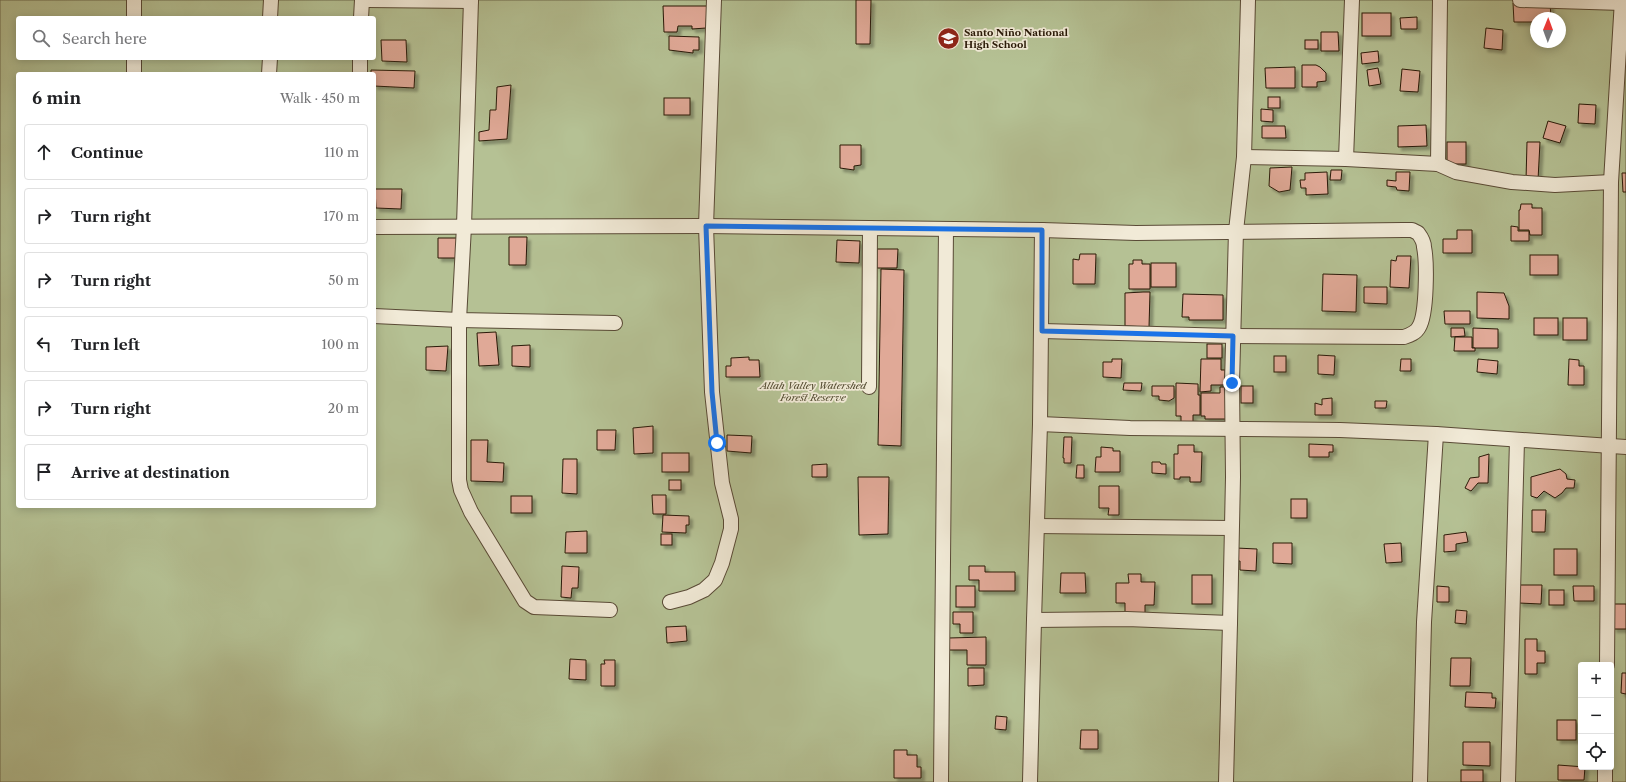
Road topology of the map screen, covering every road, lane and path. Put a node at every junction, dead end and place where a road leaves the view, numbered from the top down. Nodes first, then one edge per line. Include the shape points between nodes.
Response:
1 (134, 0) edge
2 (271, 0) edge
3 (362, 0) edge
4 (368, 0) edge
5 (714, 0) edge
6 (1248, 0) edge
7 (1352, 0) edge
8 (1440, 0) edge
9 (1520, 0) edge
10 (471, 1) edge
11 (1622, 1) edge
12 (134, 16) edge
13 (270, 16) edge
14 (361, 16) edge
15 (1623, 43) edge
16 (134, 60) edge
17 (270, 60) edge
18 (360, 60) edge
19 (134, 72) edge
20 (269, 72) edge
21 (360, 72) edge
22 (1244, 157) junction
23 (1346, 159) junction
24 (1438, 164) junction
25 (1611, 182) junction
26 (464, 226) junction
27 (706, 226) junction
28 (376, 227) edge
29 (870, 228) junction
30 (946, 229) junction
31 (1042, 230) junction
32 (1236, 231) junction
33 (376, 316) edge
34 (459, 320) junction
35 (615, 322) dead end
36 (1042, 331) junction
37 (1233, 336) junction
38 (869, 387) dead end
39 (1040, 424) junction
40 (1233, 429) junction
41 (1436, 434) junction
42 (1517, 440) junction
43 (1610, 446) junction
44 (1626, 447) edge
45 (1037, 526) junction
46 (1231, 528) junction
47 (670, 602) dead end
48 (610, 610) dead end
49 (1034, 620) junction
50 (1230, 623) junction
51 (1607, 662) edge
52 (1605, 770) edge
53 (941, 782) edge
54 (1030, 782) edge
55 (1226, 782) edge
56 (1420, 782) edge
57 (1508, 782) edge
58 (1605, 782) edge

1 - 12 street
2 - 13 street
3 - 14 street
4 - 10 street
5 - 27 street
6 - 22 street
7 - 23 street
8 - 24 street
9 - 11 street
10 - 26 street
11 - 15 street
15 - 25 street
16 - 19 street
17 - 20 street
18 - 21 street
22 - 23 street
22 - 32 street
23 - 24 street
24 - 25 street via 1456,172 1512,182 1555,185
25 - 43 street
26 - 27 street
26 - 28 street
26 - 34 street
27 - 29 street
27 - 47 street via 712,392 718,456 731,529 715,580 704,590
29 - 30 street
29 - 38 street
30 - 31 street
30 - 53 street
31 - 32 street via 1136,233
31 - 36 street
32 - 37 street
32 - 37 street via 1412,230 1418,233 1424,246 1425,290 1420,326 1416,332 1404,337
33 - 34 street
34 - 35 street
34 - 48 street via 459,480 471,512 525,601 530,605
36 - 37 street
36 - 39 street
37 - 40 street
39 - 40 street
39 - 45 street
40 - 41 street
40 - 46 street
41 - 42 street
41 - 56 street via 1424,622
42 - 43 street
42 - 57 street
43 - 44 street
43 - 51 street
45 - 46 street
45 - 49 street
46 - 50 street
49 - 50 street via 1128,619
49 - 54 street
50 - 55 street
52 - 58 street

